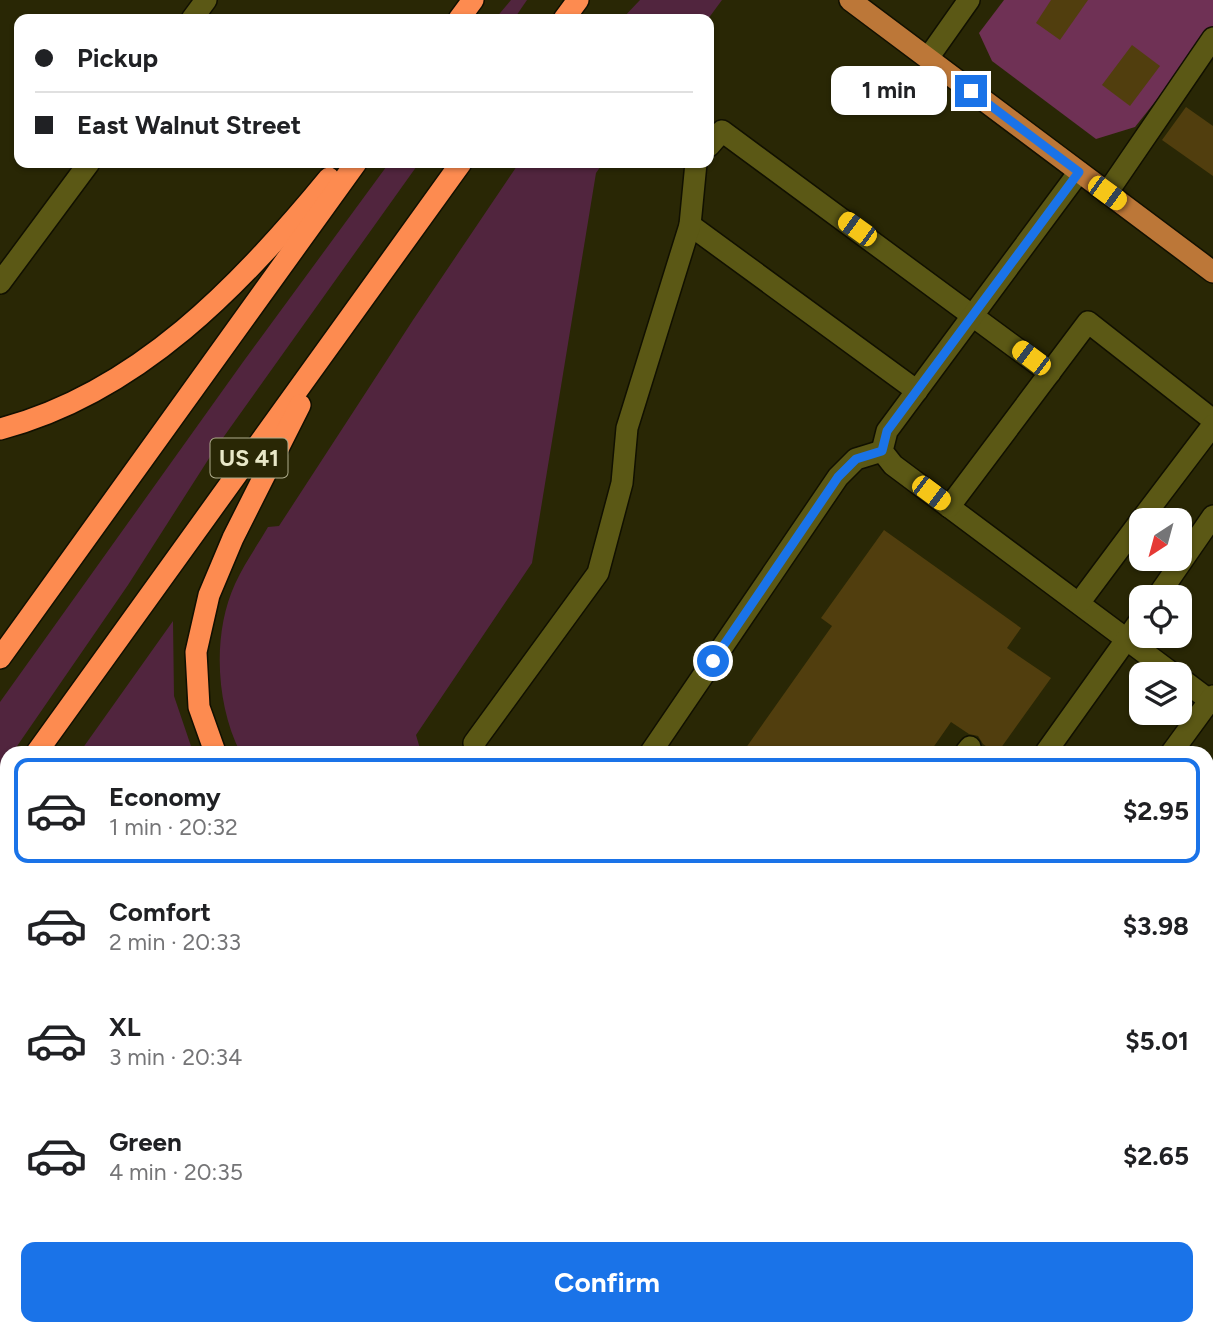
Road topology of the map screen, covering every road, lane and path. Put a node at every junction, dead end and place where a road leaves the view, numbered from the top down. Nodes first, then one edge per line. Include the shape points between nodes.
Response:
1 (850, 0) edge
2 (969, 0) edge
3 (1213, 38) edge
4 (928, 58) junction
5 (714, 140) edge
6 (85, 168) edge
7 (338, 168) edge
8 (352, 168) edge
9 (457, 168) edge
10 (696, 168) edge
11 (1079, 172) junction
12 (1107, 193) junction
13 (690, 225) junction
14 (4, 272) edge
15 (1213, 272) edge
16 (974, 314) junction
17 (338, 334) junction
18 (1050, 373) junction
19 (917, 391) junction
20 (1213, 420) edge
21 (1213, 425) edge
22 (0, 429) edge
23 (882, 451) junction
24 (949, 507) junction
25 (1150, 508) edge
26 (1213, 516) edge
27 (1129, 536) edge
28 (1165, 585) edge
29 (1079, 603) junction
30 (1129, 636) edge
31 (1127, 639) junction
32 (0, 658) edge
33 (1157, 662) edge
34 (1192, 686) edge
35 (1212, 700) edge
36 (41, 746) edge
37 (213, 746) edge
38 (475, 746) edge
39 (655, 746) edge
40 (1050, 746) edge
41 (1177, 746) edge

1 - 4 main road
2 - 4 street
3 - 12 street
4 - 11 main road
5 - 16 street via 722,131
6 - 14 street
7 - 22 highway via 237,281 149,358 54,410
8 - 32 highway
9 - 17 highway, US 41 / US 41
10 - 13 street
11 - 12 main road
11 - 16 street
12 - 15 main road
13 - 19 street
13 - 38 street via 627,428 622,483 598,573
16 - 18 street
16 - 19 street
17 - 36 highway, US 41 / US 41
17 - 37 highway via 251,500 209,595 196,652 199,707
18 - 20 street via 1088,322
18 - 24 street
19 - 23 street via 887,431
21 - 25 street
23 - 24 street via 893,465
23 - 39 street via 856,459 838,477
24 - 29 street
26 - 28 street
27 - 29 street
29 - 31 street
30 - 31 street
31 - 33 street
31 - 40 street
34 - 35 street
35 - 41 street

